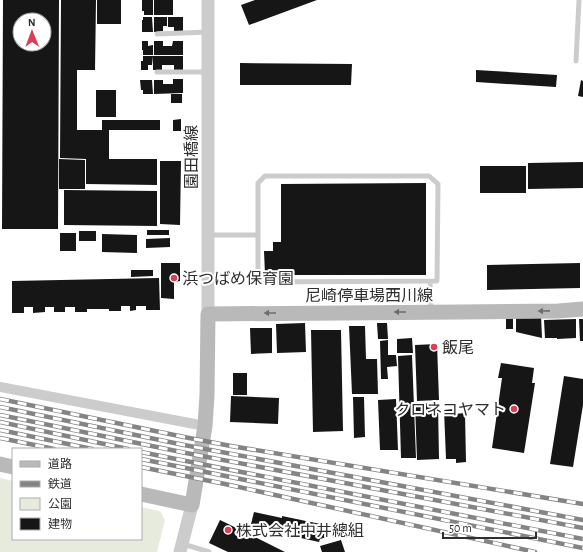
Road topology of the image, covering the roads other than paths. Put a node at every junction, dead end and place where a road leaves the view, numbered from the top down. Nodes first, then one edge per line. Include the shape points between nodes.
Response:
1 (208, 0) edge
2 (579, 0) edge
3 (208, 32) junction
4 (157, 34) dead end
5 (576, 61) dead end
6 (157, 72) dead end
7 (208, 72) junction
8 (208, 235) junction
9 (258, 235) junction
10 (430, 281) junction
11 (583, 309) edge
12 (430, 312) junction
13 (208, 314) junction
14 (0, 387) edge
15 (205, 426) junction
16 (0, 464) edge
17 (12, 467) edge
18 (142, 494) edge
19 (192, 505) junction
20 (181, 548) edge
21 (210, 552) edge

1 - 3 street, 園田橋線
2 - 5 lane
3 - 4 lane
3 - 7 street, 園田橋線
6 - 7 lane
7 - 8 street, 園田橋線
8 - 9 lane
8 - 13 street, 園田橋線
9 - 10 lane via 258,282
9 - 10 lane via 258,183 264,176 429,176 438,184 437,281
10 - 12 lane
11 -> 12 main road, 尼崎停車場西川線
12 -> 13 main road, 尼崎停車場西川線
13 - 15 main road
14 - 15 street
15 - 19 main road
16 - 17 main road
18 - 19 main road
19 - 20 street
20 - 21 lane

